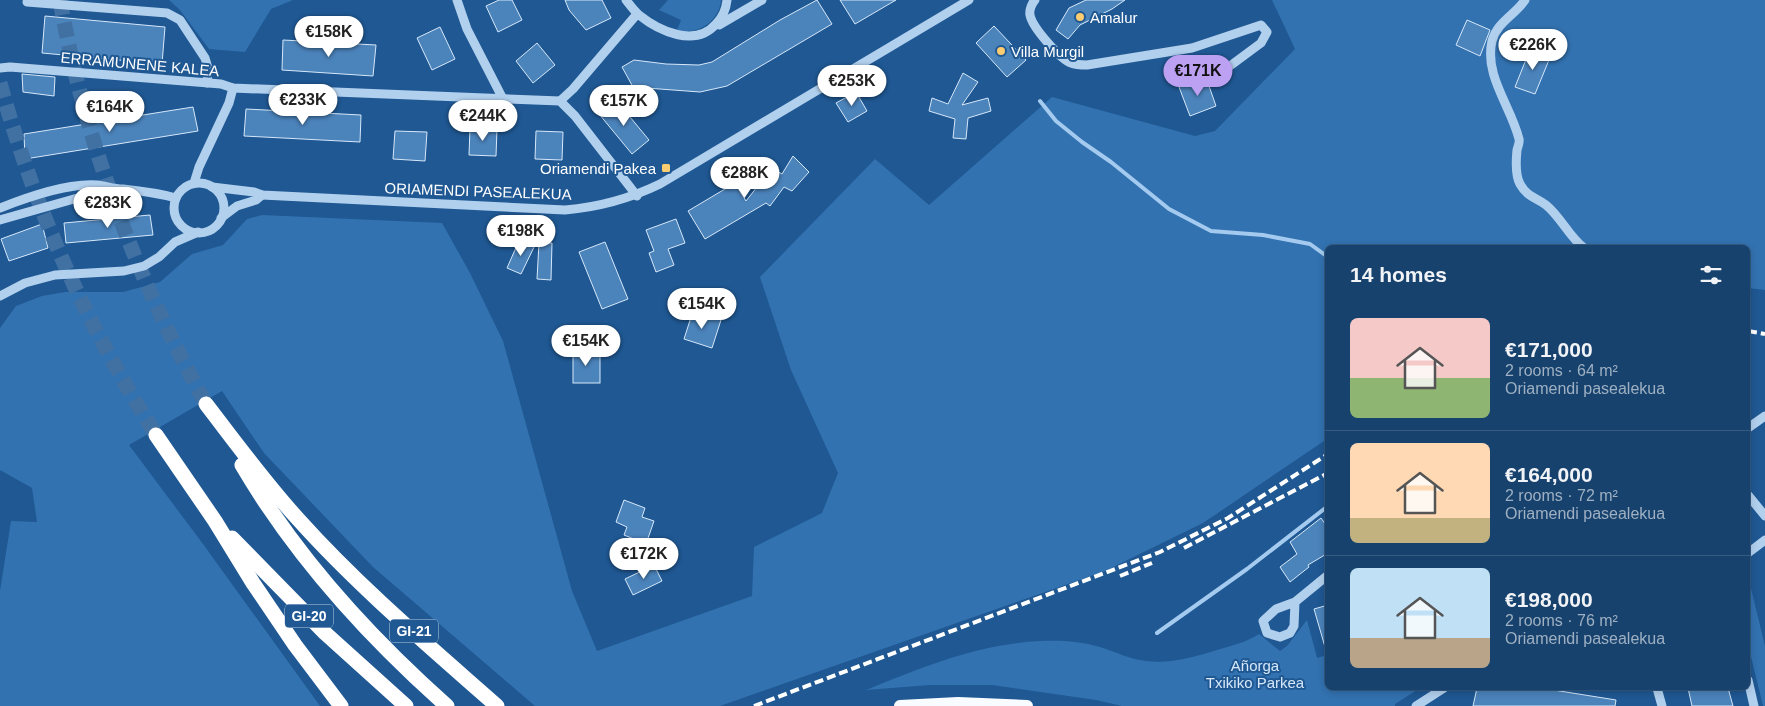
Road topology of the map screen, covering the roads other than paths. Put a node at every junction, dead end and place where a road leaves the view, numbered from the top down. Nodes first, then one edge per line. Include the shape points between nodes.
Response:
1 (457, 0) edge
2 (626, 0) edge
3 (727, 0) edge
4 (762, 0) edge
5 (969, 0) edge
6 (1034, 0) edge
7 (1525, 0) edge
8 (27, 2) dead end
9 (638, 14) junction
10 (713, 28) junction
11 (0, 68) edge
12 (1211, 80) dead end
13 (207, 83) junction
14 (233, 88) junction
15 (503, 98) junction
16 (560, 101) junction
17 (194, 183) junction
18 (212, 187) junction
19 (122, 189) junction
20 (262, 195) junction
21 (637, 196) junction
22 (176, 198) junction
23 (0, 208) edge
24 (176, 218) junction
25 (221, 218) junction
26 (0, 220) edge
27 (198, 232) junction
28 (175, 242) junction
29 (1580, 245) edge
30 (0, 296) edge
31 (206, 404) joint
32 (1765, 416) edge
33 (1750, 427) edge
34 (156, 436) tunnel mouth
35 (1750, 497) edge
36 (1765, 516) edge
37 (215, 521) junction
38 (1765, 540) edge
39 (1750, 551) edge
40 (1325, 578) edge
41 (1295, 602) junction
42 (1750, 689) edge
43 (1441, 690) edge
44 (1658, 690) edge
45 (1429, 697) junction
46 (341, 706) edge
47 (406, 706) edge
48 (447, 706) edge
49 (497, 706) edge
50 (900, 706) edge
51 (1027, 706) edge
52 (1416, 706) edge
53 (1434, 706) edge
54 (1662, 706) edge
55 (1754, 706) edge

1 - 15 street via 467,29
2 - 9 street
3 - 10 street via 723,16
4 - 10 street
5 - 21 street, ORIAMENDI PASEALEKUA
6 - 12 street via 1030,15 1052,48 1069,63 1087,66 1192,48 1261,25 1267,32 1261,43
7 - 29 street via 1498,27 1492,40 1490,63 1498,88 1512,114 1519,141 1519,183 1560,218
8 - 13 street via 175,16 205,58
9 - 10 street via 660,29 680,36 698,35
9 - 16 street
11 - 13 street, ERRAMUNENE KALEA
13 - 14 street, ERRAMUNENE KALEA
14 - 15 street
14 - 17 street, ERRAMUNENE KALEA
15 - 16 street
16 - 21 street
17 - 18 street
17 - 22 street via 183,188
18 - 20 street, ORIAMENDI PASEALEKUA
18 - 25 street via 222,200
19 - 22 street via 156,192
19 - 23 street via 96,185 71,187
19 - 26 street
20 - 21 street, ORIAMENDI PASEALEKUA via 565,210 608,205
20 - 25 street, ORIAMENDI PASEALEKUA
22 - 24 street
24 - 27 street via 185,228
24 - 28 street
25 - 27 street via 209,230
27 - 28 street
28 - 30 street via 144,266 124,271 55,275 25,283
31 - 48 highway, GI-20 via 295,544 358,620
31 - 49 highway, GI-21 via 274,493 332,555
32 - 33 street
34 - 37 highway, GI-20
35 - 36 street
37 - 46 highway via 252,583
37 - 47 highway, GI-20 via 325,633
38 - 39 street
40 - 41 street
41 - 41 street via 1294,626 1290,633 1280,637 1267,633 1263,621 1276,609
42 - 55 street
43 - 45 street
44 - 54 street
45 - 52 street
45 - 53 street
50 - 51 main road via 958,703

